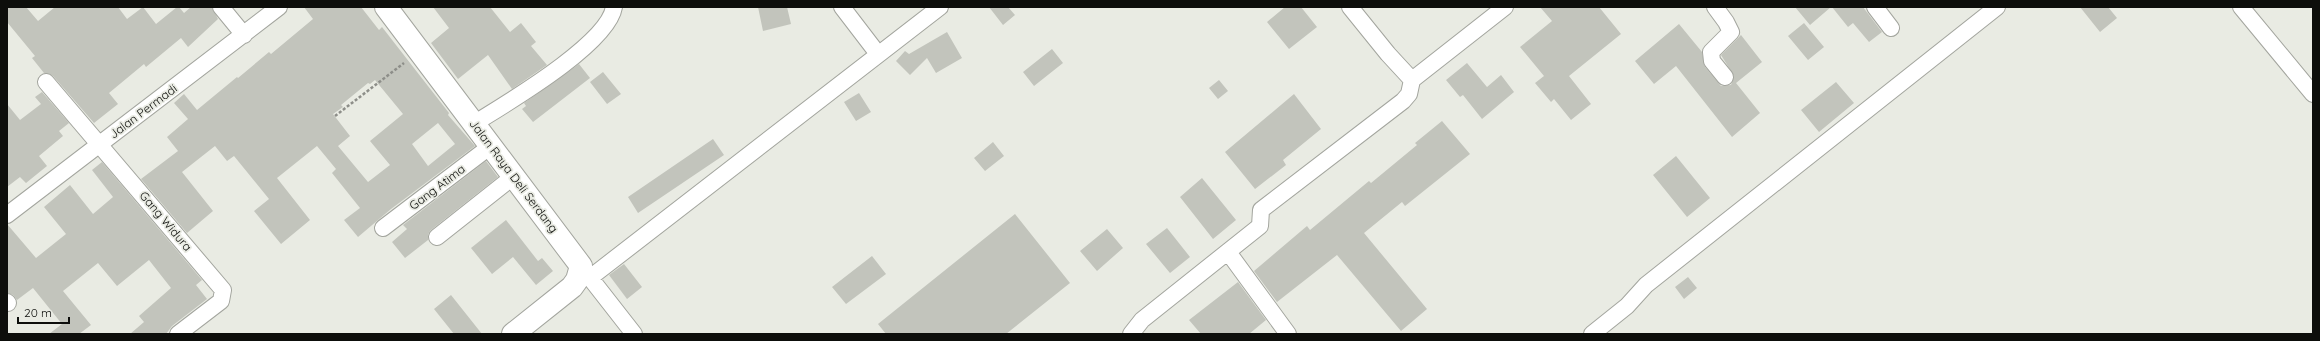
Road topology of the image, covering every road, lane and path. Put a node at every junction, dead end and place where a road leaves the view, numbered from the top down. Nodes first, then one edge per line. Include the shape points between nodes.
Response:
1 (221, 7) edge
2 (279, 7) edge
3 (386, 7) edge
4 (614, 7) edge
5 (842, 7) edge
6 (940, 7) edge
7 (1350, 7) edge
8 (1505, 7) edge
9 (1714, 7) edge
10 (1875, 7) edge
11 (1997, 7) edge
12 (2242, 7) edge
13 (1891, 28) dead end
14 (244, 35) junction
15 (420, 52) junction
16 (878, 54) junction
17 (1725, 77) dead end
18 (1412, 80) junction
19 (46, 82) dead end
20 (2313, 94) edge
21 (335, 116) dead end
22 (475, 124) junction
23 (100, 144) junction
24 (492, 146) junction
25 (514, 176) junction
26 (7, 215) edge
27 (383, 228) dead end
28 (437, 237) dead end
29 (1228, 252) junction
30 (586, 271) junction
31 (182, 333) edge
32 (513, 334) edge
33 (634, 334) edge
34 (1131, 334) edge
35 (1288, 334) edge
36 (1592, 334) edge

1 - 14 street
2 - 14 street, Jalan Permadi
3 - 15 main road, Jalan Raya Deli Serdang
4 - 22 street via 609,21 587,45 539,82
5 - 16 street
6 - 16 street
7 - 18 street
8 - 18 street
9 - 17 street via 1731,32 1712,52 1712,61
10 - 13 street
11 - 36 street via 1646,285 1627,306
12 - 20 street
14 - 23 street, Jalan Permadi
15 - 21 path
15 - 22 main road, Jalan Raya Deli Serdang
16 - 30 street
18 - 29 street via 1409,94 1403,101 1261,210 1260,226
19 - 23 street
22 - 24 main road, Jalan Raya Deli Serdang
23 - 26 street, Jalan Permadi
23 - 31 street, Gang Widura via 223,290 221,301
24 - 25 main road, Jalan Raya Deli Serdang
24 - 27 street, Gang Atima
25 - 28 street
25 - 30 main road, Jalan Raya Deli Serdang
29 - 34 street via 1137,324
29 - 35 street
30 - 32 main road via 580,273 572,287
30 - 33 street

